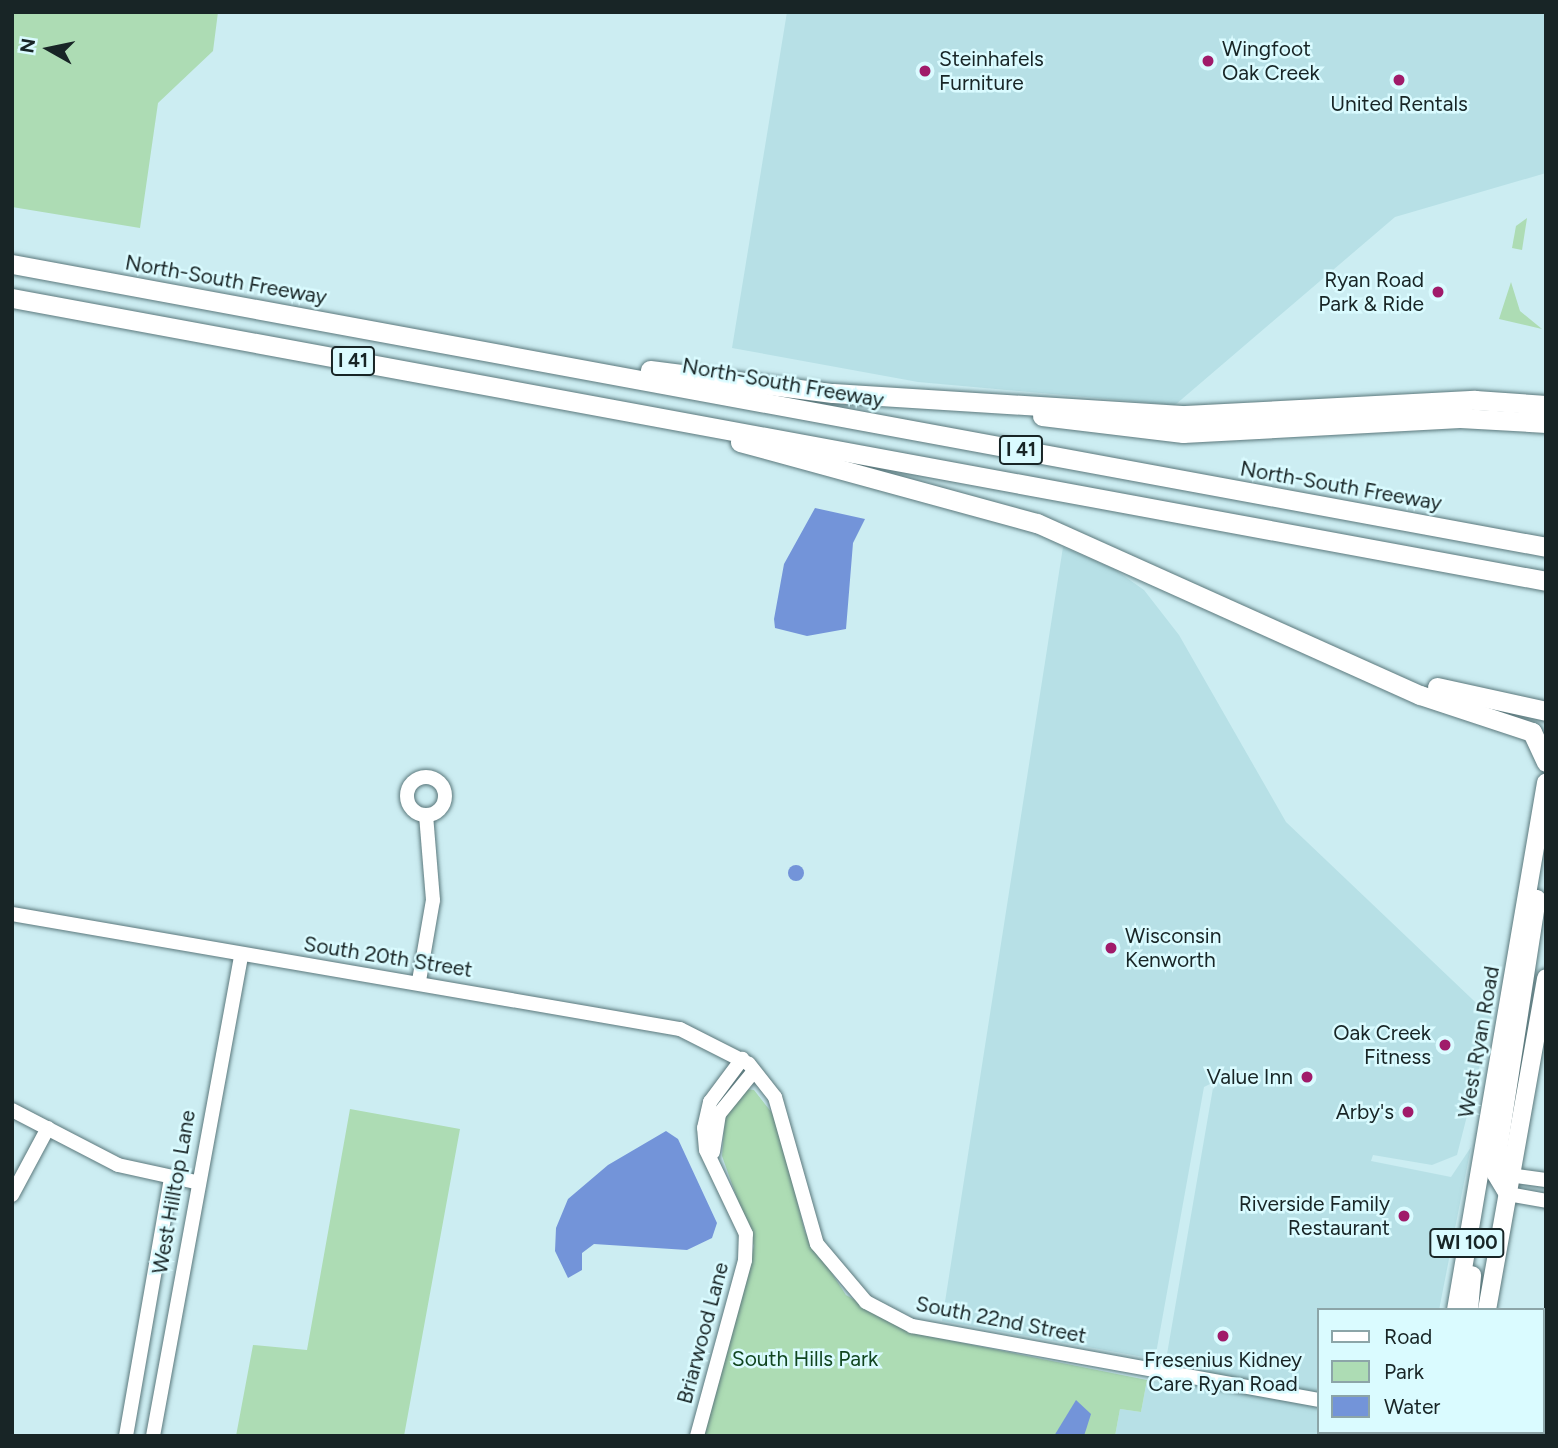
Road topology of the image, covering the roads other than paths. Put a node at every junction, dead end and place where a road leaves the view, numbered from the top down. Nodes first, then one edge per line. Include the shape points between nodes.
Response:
1 (12, 264) edge
2 (12, 298) edge
3 (495, 353) junction
4 (972, 403) junction
5 (1546, 405) edge
6 (669, 419) junction
7 (1546, 423) edge
8 (1546, 547) edge
9 (1546, 581) edge
10 (1398, 681) junction
11 (1546, 711) edge
12 (1546, 762) edge
13 (1546, 783) edge
14 (426, 816) dead end
15 (12, 914) edge
16 (241, 957) junction
17 (1546, 978) edge
18 (419, 981) junction
19 (749, 1065) junction
20 (12, 1111) edge
21 (48, 1128) junction
22 (1495, 1175) junction
23 (171, 1178) junction
24 (1546, 1180) edge
25 (196, 1182) junction
26 (1508, 1194) junction
27 (12, 1195) edge
28 (1546, 1201) edge
29 (1469, 1230) junction
30 (1456, 1308) edge
31 (1469, 1308) edge
32 (1487, 1308) edge
33 (1316, 1400) edge
34 (126, 1436) edge
35 (153, 1436) edge
36 (696, 1436) edge

1 - 3 highway, North-South Freeway / I 41
2 - 6 highway, I 41
3 - 4 highway
3 - 8 highway, North-South Freeway / I 41
4 - 5 highway via 1185,415 1475,400
4 - 7 highway via 1183,433 1460,418
6 - 9 highway, I 41
6 - 10 highway via 1037,523
10 - 11 highway
10 - 12 highway via 1420,695 1532,732
13 - 22 main road, West Ryan Road / WI 100
14 - 18 street via 433,900
15 - 16 street, South 20th Street
16 - 18 street, South 20th Street
16 - 25 street, West Hilltop Lane
17 - 22 main road, West Ryan Road / WI 100
18 - 19 street, South 20th Street via 680,1029
19 - 33 street, South 22nd Street via 789,1129 804,1210 817,1244 866,1302 912,1326
19 - 36 street, Briarwood Lane via 710,1102 704,1128 714,1164 746,1234 745,1260
20 - 21 street
21 - 23 street via 118,1165
21 - 27 street
22 - 24 street
22 - 26 main road
22 - 29 main road, West Ryan Road / WI 100
23 - 25 street
23 - 34 street, West Hilltop Lane
25 - 35 street, West Hilltop Lane
26 - 28 street
26 - 32 main road, WI 100
29 - 30 main road, West Ryan Road / WI 100
29 - 31 main road

